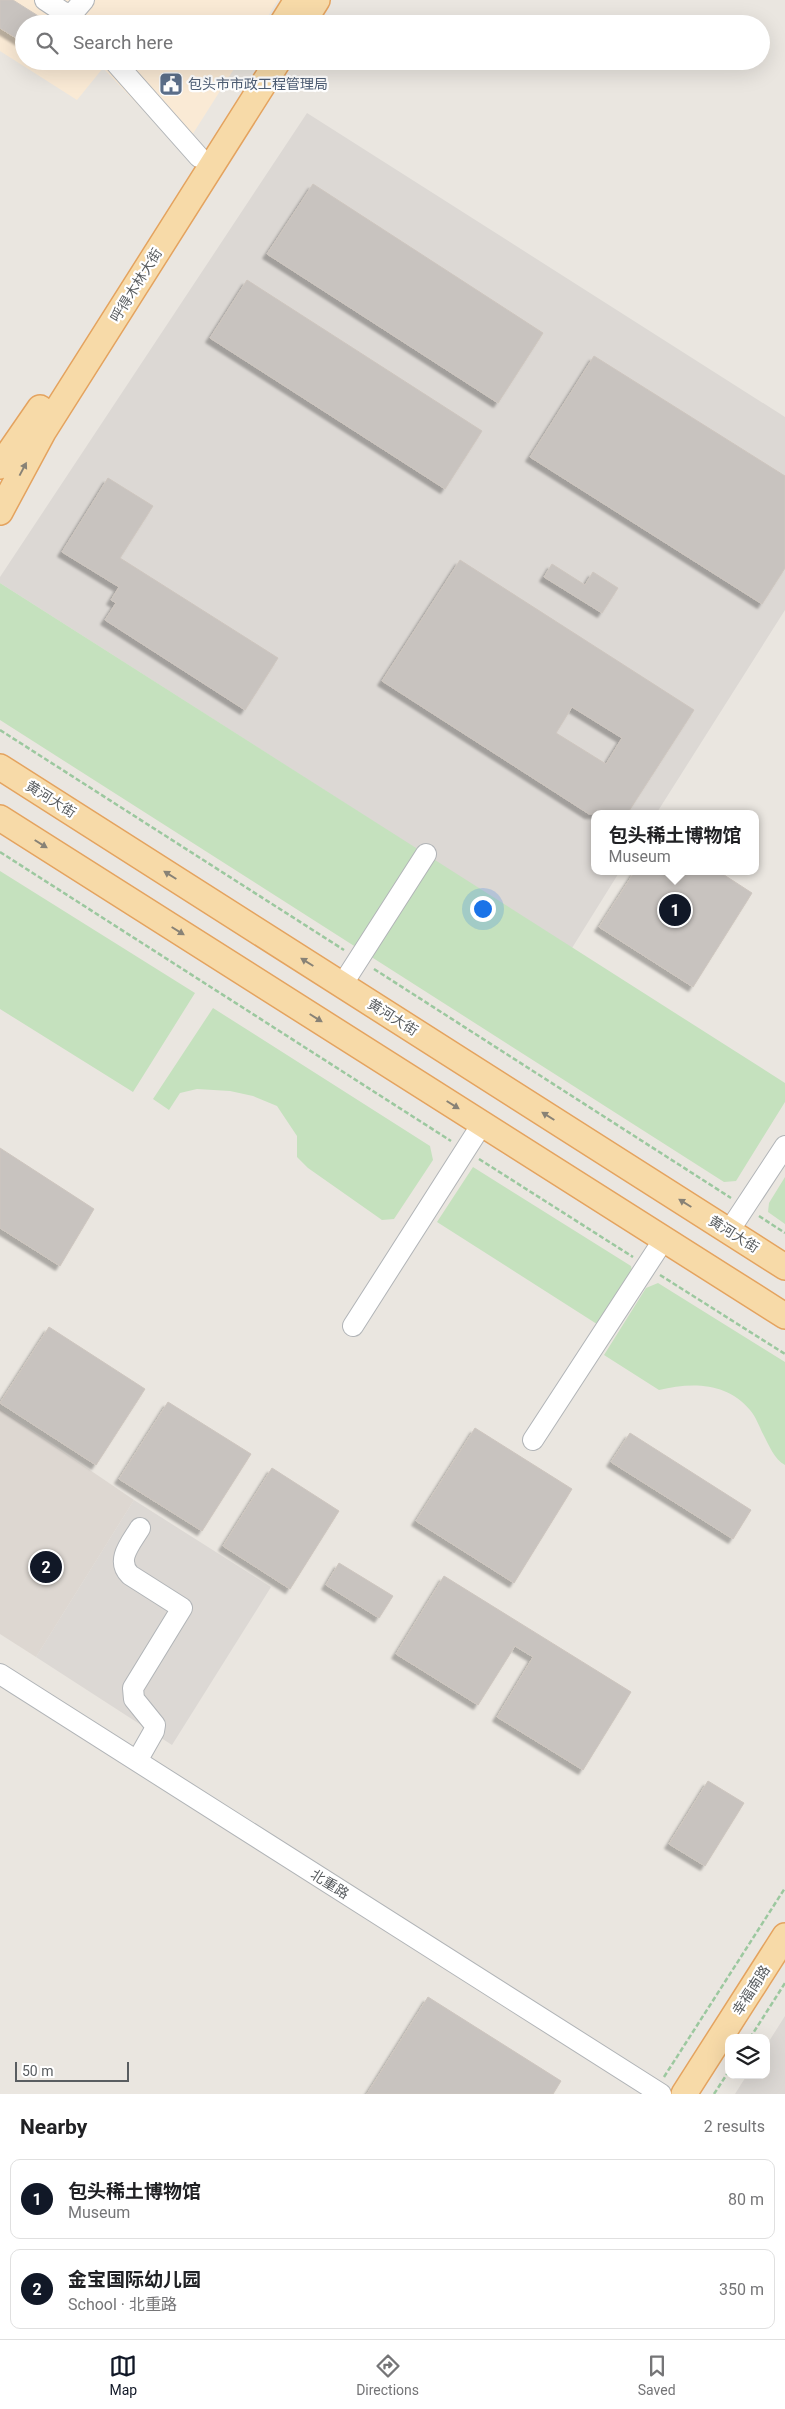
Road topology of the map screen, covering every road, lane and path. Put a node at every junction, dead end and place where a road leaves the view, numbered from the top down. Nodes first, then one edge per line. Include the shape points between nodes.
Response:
1 (45, 0) edge
2 (84, 0) edge
3 (297, 0) edge
4 (317, 0) edge
5 (288, 15) edge
6 (308, 15) edge
7 (122, 70) edge
8 (253, 70) edge
9 (272, 70) edge
10 (199, 157) junction
11 (0, 466) edge
12 (0, 512) edge
13 (0, 730) edge
14 (0, 767) edge
15 (0, 818) edge
16 (0, 852) edge
17 (426, 854) dead end
18 (358, 959) junction
19 (342, 985) junction
20 (482, 1124) junction
21 (785, 1146) edge
22 (465, 1150) junction
23 (745, 1207) junction
24 (729, 1231) junction
25 (785, 1233) edge
26 (664, 1239) junction
27 (647, 1266) junction
28 (785, 1266) edge
29 (785, 1316) edge
30 (353, 1326) dead end
31 (785, 1354) edge
32 (533, 1440) dead end
33 (140, 1528) dead end
34 (0, 1674) edge
35 (137, 1761) junction
36 (785, 1888) edge
37 (785, 1936) edge
38 (785, 1983) edge
39 (753, 2034) edge
40 (725, 2077) edge
41 (658, 2092) edge
42 (684, 2094) edge
43 (714, 2094) edge

1 - 2 street via 72,14
3 - 5 main road
4 - 6 main road
7 - 10 street
8 - 10 main road, 呼得木林大街
12 -> 9 main road, 呼得木林大街 via 48,425
10 - 11 main road, 呼得木林大街 via 63,375
13 - 18 path
19 -> 14 main road, 黄河大街
15 -> 20 main road
16 - 22 path
17 - 18 street
18 - 19 street
18 - 23 path
24 -> 19 main road, 黄河大街
20 - 22 street
20 - 26 main road
21 - 23 street
22 - 27 path
22 - 30 street
23 - 24 street
23 - 25 path
24 - 28 main road, 黄河大街
26 - 27 street
26 - 29 main road
27 - 31 path
27 - 32 street
33 - 35 street via 123,1557 125,1568 182,1608 133,1688 134,1699 155,1725
34 - 35 street, 北重路
35 - 41 street, 北重路
36 - 41 path
37 - 42 main road, 幸福南路
38 - 39 path
40 - 43 path

